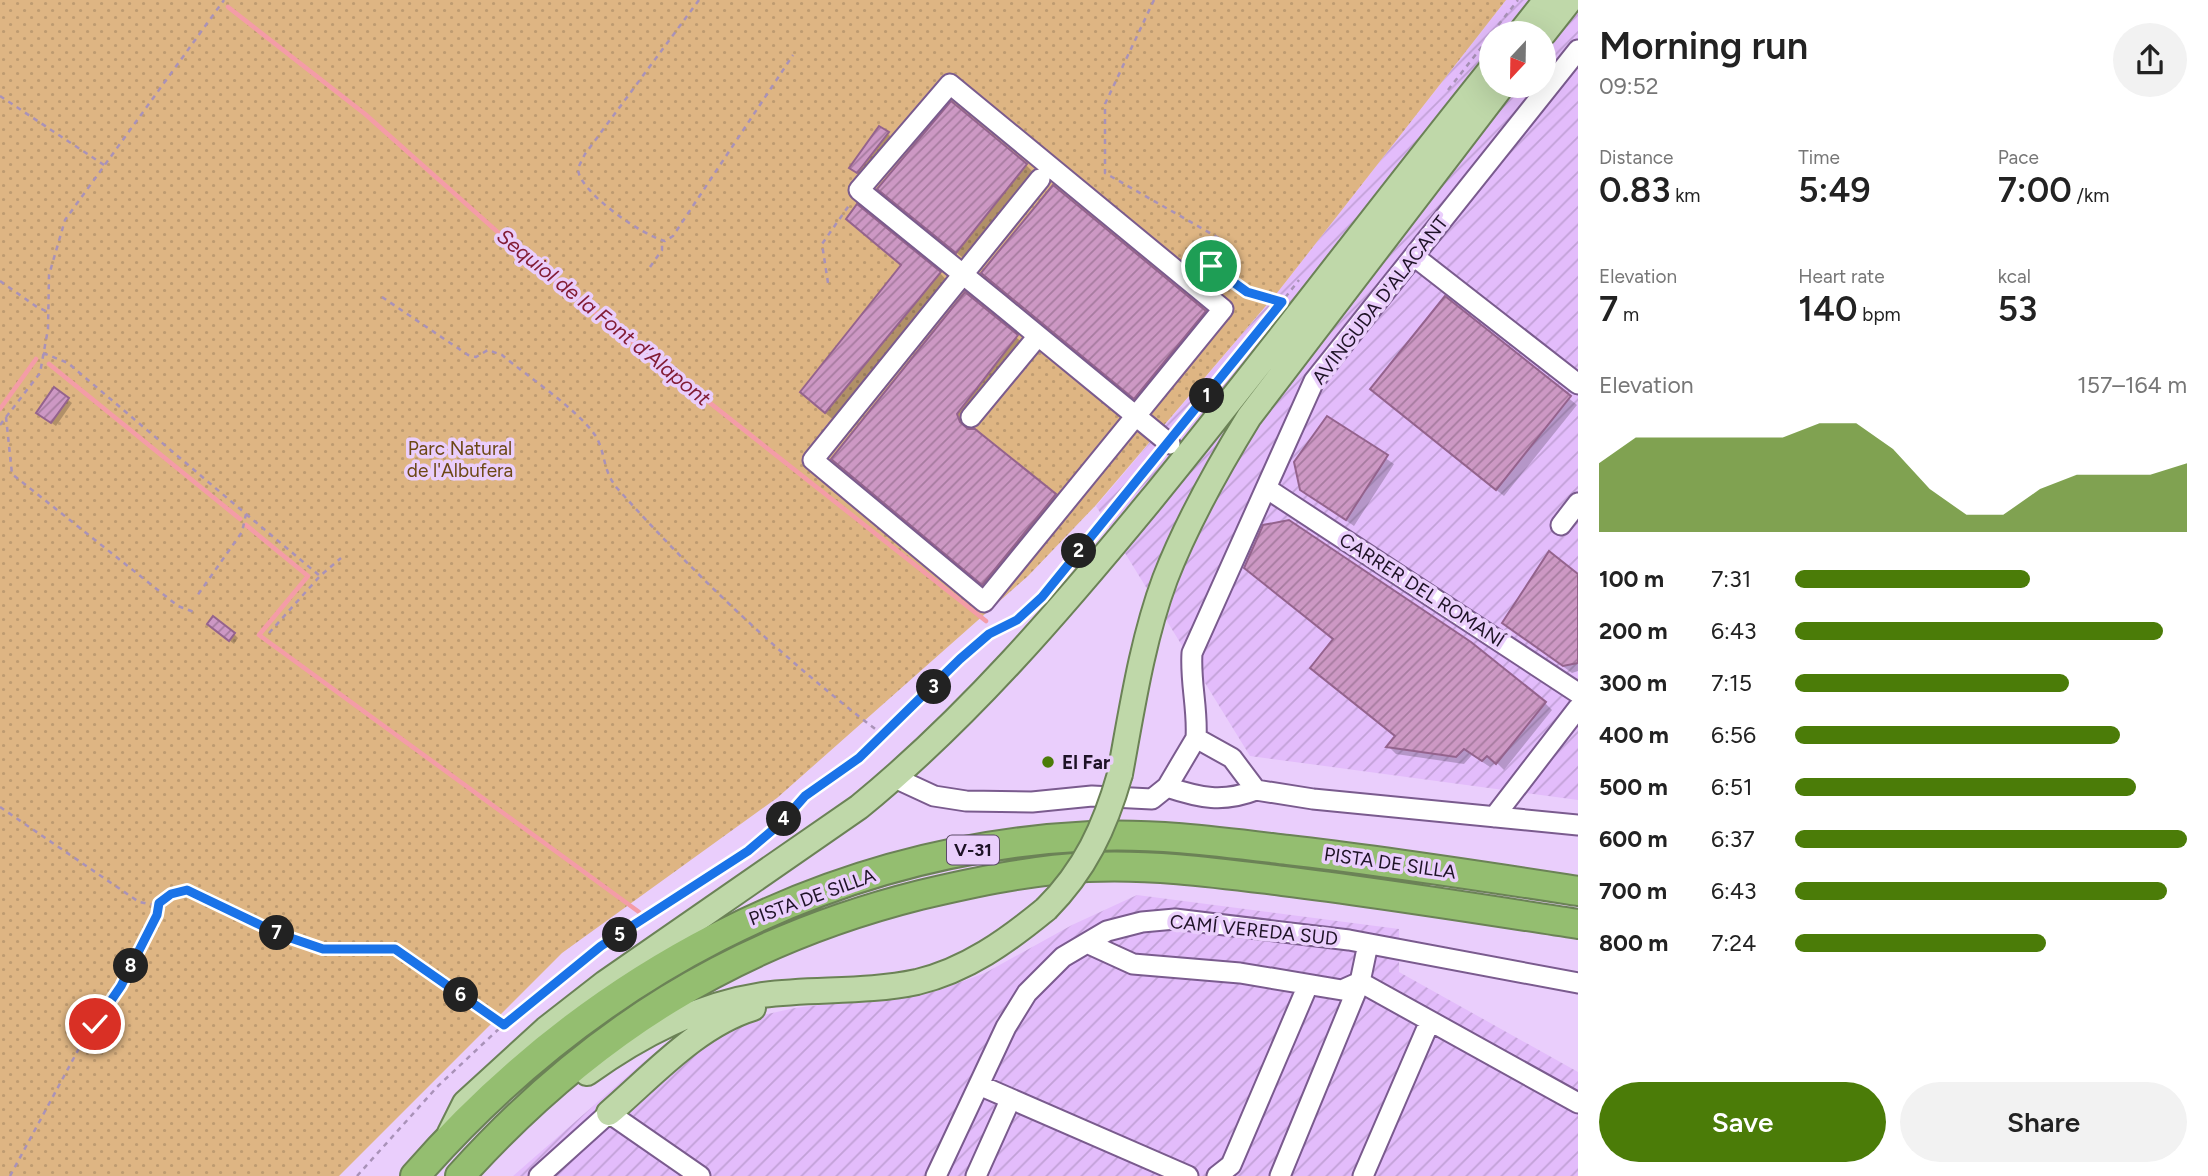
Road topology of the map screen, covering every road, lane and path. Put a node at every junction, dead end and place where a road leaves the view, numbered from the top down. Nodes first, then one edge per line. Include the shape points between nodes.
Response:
1 (224, 0) edge
2 (699, 0) edge
3 (1154, 0) edge
4 (1518, 0) edge
5 (1546, 0) edge
6 (1570, 0) edge
7 (1502, 21) edge
8 (1529, 21) edge
9 (1553, 21) edge
10 (1479, 50) edge
11 (793, 55) dead end
12 (1575, 61) edge
13 (1479, 85) edge
14 (0, 96) edge
15 (1443, 96) dead end
16 (1492, 98) edge
17 (104, 165) junction
18 (1040, 179) dead end
19 (859, 190) junction
20 (662, 241) junction
21 (1415, 257) junction
22 (650, 267) dead end
23 (1306, 271) dead end
24 (963, 274) junction
25 (0, 281) edge
26 (828, 283) dead end
27 (382, 297) dead end
28 (1282, 302) junction
29 (48, 312) junction
30 (1038, 336) junction
31 (43, 352) junction
32 (1578, 384) edge
33 (1240, 410) junction
34 (1136, 416) junction
35 (6, 417) junction
36 (971, 417) dead end
37 (0, 425) edge
38 (1170, 444) junction
39 (1266, 488) junction
40 (1578, 503) edge
41 (246, 514) junction
42 (1561, 525) dead end
43 (341, 558) dead end
44 (320, 576) junction
45 (197, 596) dead end
46 (194, 612) dead end
47 (269, 633) dead end
48 (1578, 693) edge
49 (1578, 708) edge
50 (883, 734) junction
51 (1196, 738) junction
52 (895, 778) junction
53 (1167, 788) junction
54 (1256, 790) junction
55 (0, 807) edge
56 (1494, 817) junction
57 (1578, 825) edge
58 (1578, 891) edge
59 (159, 903) junction
60 (1578, 924) edge
61 (1087, 943) junction
62 (1368, 944) junction
63 (1360, 982) junction
64 (1578, 983) edge
65 (1308, 985) junction
66 (822, 992) junction
67 (1430, 1021) junction
68 (503, 1025) junction
69 (977, 1088) junction
70 (1578, 1103) edge
71 (1007, 1107) junction
72 (608, 1112) junction
73 (447, 1139) junction
74 (484, 1150) junction
75 (10, 1176) edge
76 (357, 1176) edge
77 (415, 1176) edge
78 (460, 1176) edge
79 (539, 1176) edge
80 (700, 1176) edge
81 (936, 1176) edge
82 (976, 1176) edge
83 (1152, 1176) edge
84 (1188, 1176) edge
85 (1217, 1176) edge
86 (1280, 1176) edge
87 (1363, 1176) edge

1 - 17 path
2 - 20 path via 578,167 583,185 614,212
3 - 28 path via 1105,104 1105,173 1224,241 1211,266 1247,292
4 - 7 path
5 - 8 main road
6 - 9 main road
10 - 15 path
11 - 20 path via 673,236
12 - 21 street, AVINGUDA D'ALACANT
13 - 33 main road
14 - 17 path
16 - 33 main road, AVINGUDA D'ALACANT
17 - 29 path via 65,220 50,275
18 - 24 street
19 - 24 street
19 - 26 path via 822,244
19 - 34 street via 950,84 1223,309
20 - 22 path via 662,250
21 - 32 street
21 - 39 street, AVINGUDA D'ALACANT via 1314,381
23 - 28 path
24 - 30 street
24 - 34 street via 813,460 984,602
25 - 29 path
27 - 50 path via 468,355 476,357 488,349 502,355 579,418 597,438 603,465 616,486 698,573 845,706
28 - 38 path
29 - 31 path
30 - 34 street
30 - 36 street
31 - 35 path via 40,373
31 - 41 path via 68,363
33 - 52 main road via 1009,664
33 - 66 main road, bridge via 1164,582 1146,643 1109,815 1072,884 1008,940 968,964 916,982
34 - 38 street
35 - 37 path
35 - 46 path via 12,474 178,606
38 - 50 path via 1042,597 1017,620 980,642
39 - 48 street, CARRER DEL ROMANÍ
39 - 51 street, AVINGUDA D'ALACANT via 1192,653
40 - 42 street
41 - 44 path
41 - 45 path via 242,532
43 - 44 path
44 - 47 path
49 - 56 street
50 - 68 path via 859,758 805,796 748,851 601,946
51 - 53 street
51 - 54 street via 1232,758
52 - 53 street via 934,796 966,801 1032,802 1092,796 1152,799
52 - 73 main road via 547,1029 465,1103
53 - 54 street via 1197,797 1234,799
54 - 56 street
55 - 59 path via 139,902
56 - 57 street
58 - 73 highway, PISTA DE SILLA / V-31 via 1188,838 1090,836 966,850 848,881 742,922 613,996 555,1041
59 - 68 path via 187,890 279,934 323,949 395,949
59 - 75 path via 121,986 83,1041
60 - 74 highway, PISTA DE SILLA / V-31 via 1186,869 1087,867 972,882 860,910 752,952 631,1023 573,1066
61 - 62 street, CAMÍ VEREDA SUD via 1107,931 1175,919
61 - 65 street via 1133,964 1240,972
61 - 69 street, CAMÍ VEREDA SUD via 1063,957 1027,993
62 - 63 street
62 - 64 street, CAMÍ VEREDA SUD
63 - 65 street via 1342,990
63 - 67 street
63 - 86 street
65 - 85 street via 1231,1165
66 - 72 main road via 729,1017
66 - 74 main road via 762,995 707,1008 659,1027 581,1077 518,1134
67 - 70 street
67 - 87 street
68 - 76 path via 438,1086
69 - 71 street
69 - 81 street, CAMÍ VEREDA SUD
69 - 84 street
71 - 82 street
71 - 83 street via 1154,1171
72 - 79 street
72 - 80 street
73 - 77 highway, V-31
74 - 78 highway, PISTA DE SILLA / V-31

